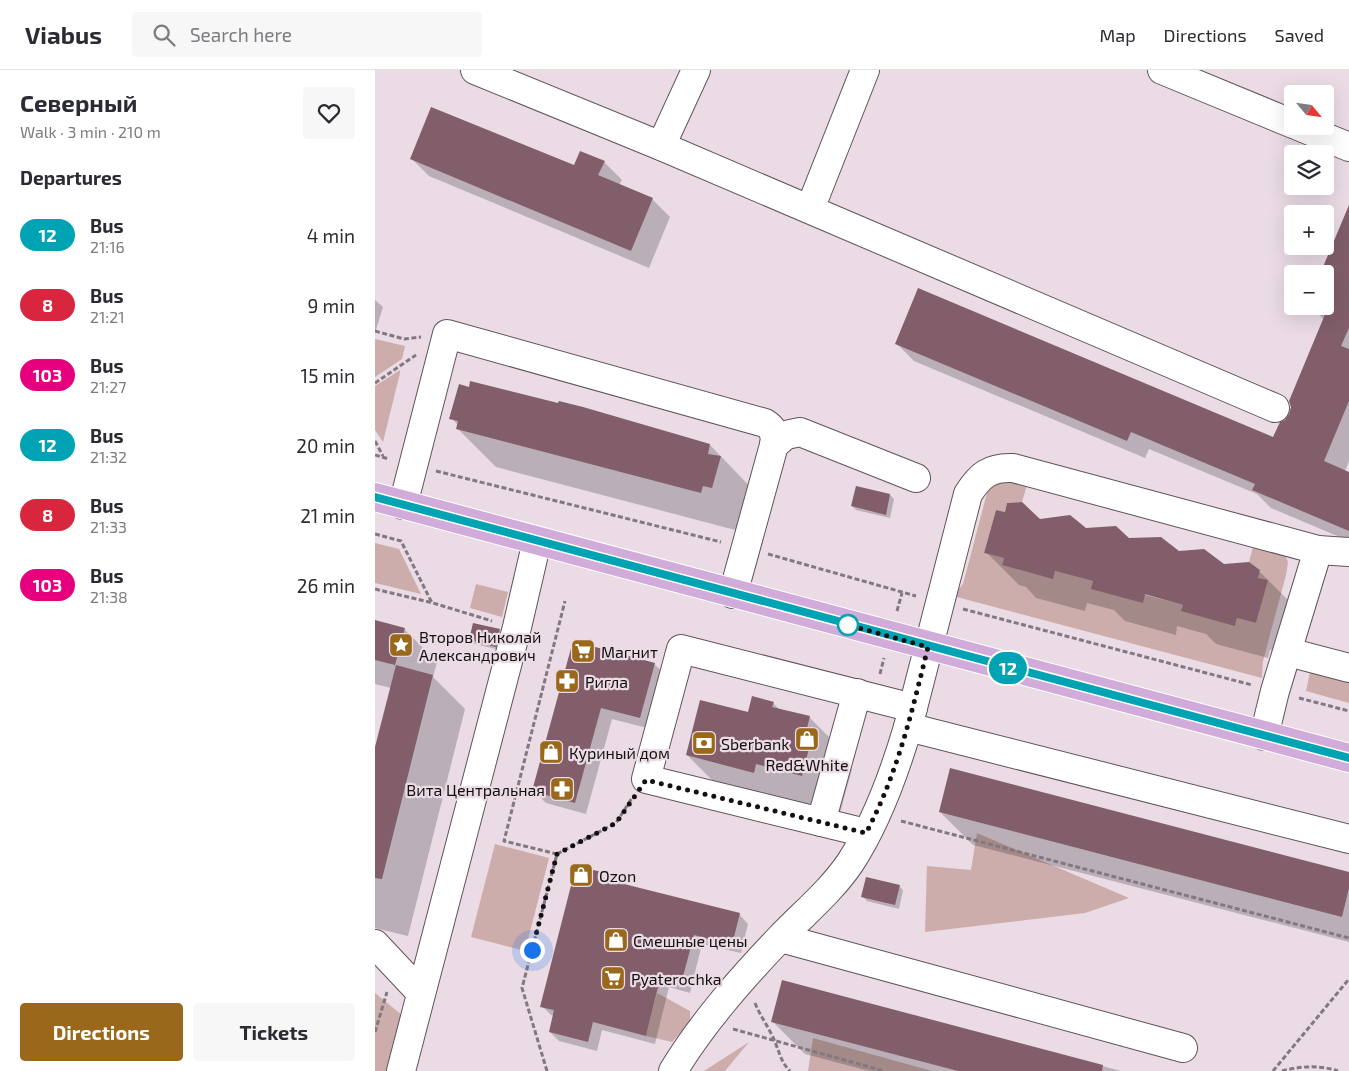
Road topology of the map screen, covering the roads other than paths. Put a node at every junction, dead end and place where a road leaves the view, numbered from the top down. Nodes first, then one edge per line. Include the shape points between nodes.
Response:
1 (475, 70) edge
2 (696, 70) edge
3 (865, 70) edge
4 (1162, 70) edge
5 (533, 81) edge
6 (1284, 120) edge
7 (1320, 135) edge
8 (661, 146) junction
9 (1349, 147) edge
10 (810, 209) junction
11 (1275, 408) dead end
12 (774, 445) junction
13 (916, 478) dead end
14 (375, 497) edge
15 (403, 505) junction
16 (537, 541) junction
17 (1318, 550) junction
18 (1349, 552) edge
19 (733, 594) junction
20 (928, 647) junction
21 (1288, 652) junction
22 (1349, 668) edge
23 (857, 694) junction
24 (911, 717) junction
25 (1264, 736) junction
26 (1349, 758) edge
27 (821, 822) junction
28 (871, 823) junction
29 (1349, 839) edge
30 (781, 938) junction
31 (375, 944) edge
32 (421, 993) junction
33 (1183, 1048) dead end
34 (401, 1071) edge
35 (673, 1071) edge

1 - 5 street
2 - 8 street
3 - 10 street
4 - 6 street
5 - 8 street
7 - 9 street
8 - 10 street
10 - 11 street
12 - 13 street via 786,435 800,432
12 - 15 street via 774,432 765,423 447,334
12 - 19 street
14 - 15 main road
15 - 16 main road
16 - 19 main road
16 - 32 street
17 - 18 street
17 - 20 street via 1013,468 999,468 989,471 968,494
17 - 21 street
19 - 20 main road
20 - 24 street
20 - 25 main road
21 - 22 street
21 - 25 street
23 - 24 street
23 - 27 street
23 - 27 street via 681,649 646,780
24 - 28 street via 900,756
24 - 29 street
25 - 26 main road
27 - 28 street
28 - 30 street via 850,863
30 - 33 street
30 - 35 street via 746,973 690,1043
31 - 32 street
32 - 34 street

